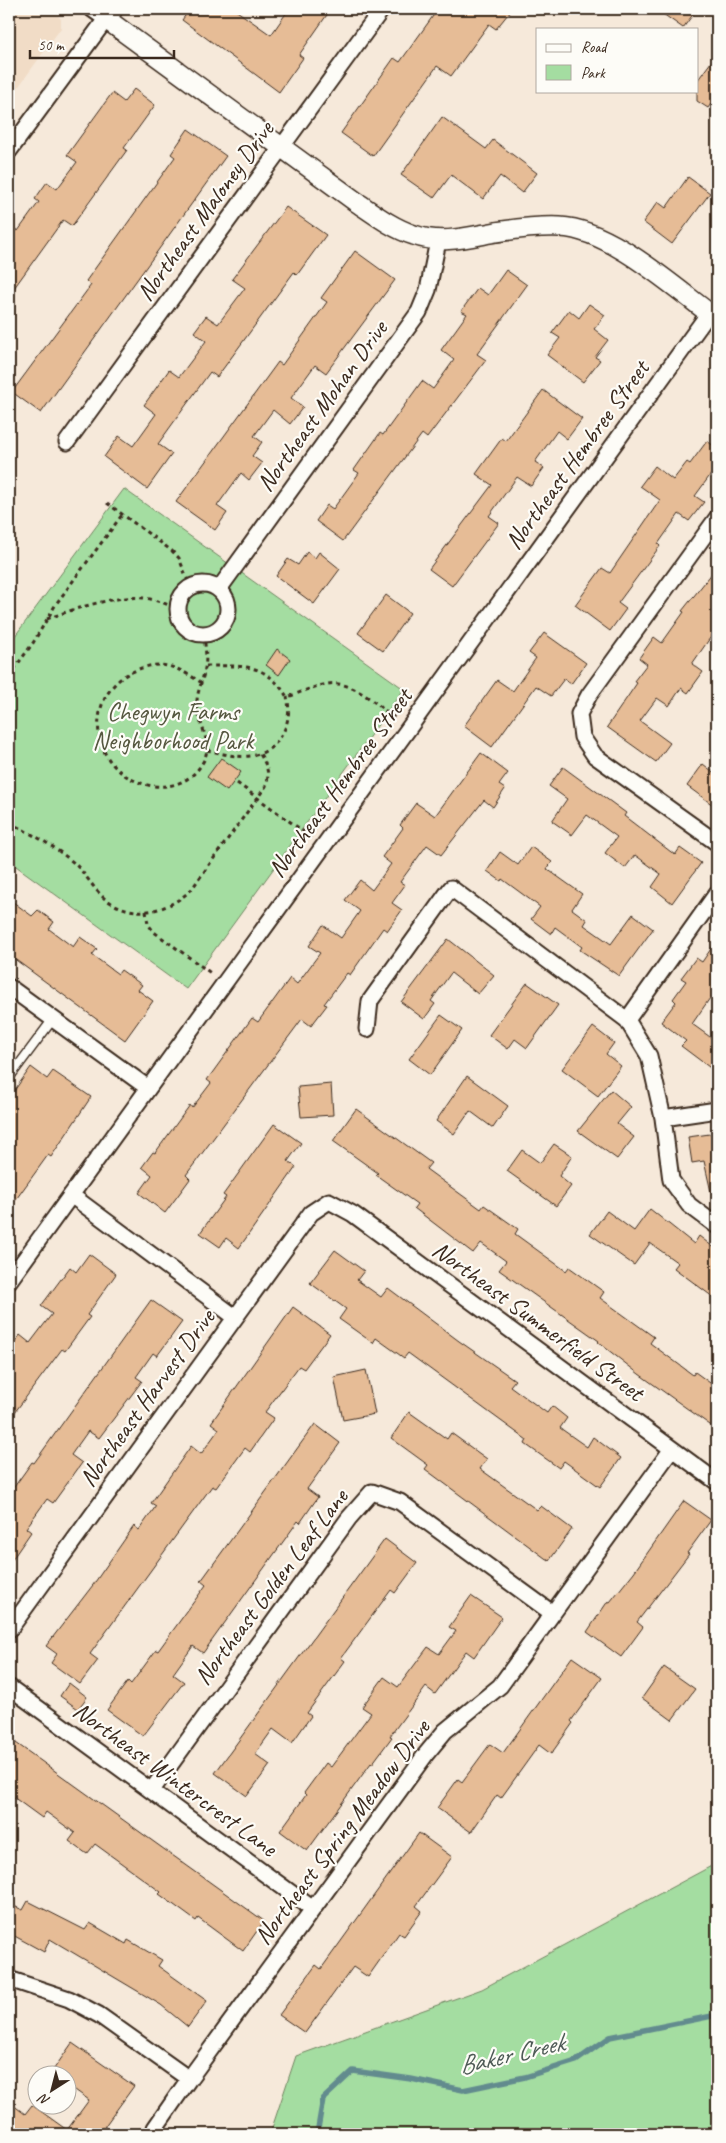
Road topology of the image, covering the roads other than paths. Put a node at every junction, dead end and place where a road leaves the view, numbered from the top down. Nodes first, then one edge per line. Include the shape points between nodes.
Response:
1 (382, 9) edge
2 (103, 12) edge
3 (282, 147) junction
4 (9, 151) edge
5 (438, 240) junction
6 (713, 315) edge
7 (67, 442) dead end
8 (717, 518) edge
9 (219, 589) junction
10 (717, 843) edge
11 (717, 893) edge
12 (9, 987) edge
13 (53, 1019) junction
14 (627, 1020) junction
15 (367, 1029) dead end
16 (9, 1078) edge
17 (148, 1088) junction
18 (717, 1110) edge
19 (663, 1118) junction
20 (71, 1195) junction
21 (329, 1201) joint
22 (717, 1226) edge
23 (9, 1281) edge
24 (235, 1317) junction
25 (672, 1449) junction
26 (717, 1482) edge
27 (552, 1613) junction
28 (9, 1630) edge
29 (9, 1687) edge
30 (152, 1790) junction
31 (313, 1909) junction
32 (9, 1979) edge
33 (189, 2079) junction
34 (154, 2134) edge

1 - 3 street, Northeast Maloney Drive
2 - 3 street
2 - 4 street
3 - 5 street via 390,224 413,235
3 - 7 street, Northeast Maloney Drive
5 - 6 street via 561,227 596,236 627,253
5 - 9 street, Northeast Mohan Drive via 428,290 419,312
6 - 17 street, Northeast Hembree Street
8 - 10 street via 589,695 579,714 582,737 595,756
9 - 9 street via 229,605 223,625 204,634 188,629 177,608 180,598 190,586 199,583 209,583
11 - 14 street
12 - 13 street
13 - 16 lane
13 - 17 street
14 - 15 street via 451,888 370,1001
14 - 19 street via 649,1056
17 - 20 street, Northeast Hembree Street
18 - 19 street
19 - 22 street via 671,1180 689,1205
20 - 23 street, Northeast Hembree Street
20 - 24 street
21 - 24 street, Northeast Harvest Drive via 311,1213
21 - 25 street, Northeast Summerfield Street via 353,1214
24 - 28 street, Northeast Harvest Drive
25 - 26 street, Northeast Summerfield Street
25 - 27 street, Northeast Spring Meadow Drive
27 - 30 street, Northeast Golden Leaf Lane via 400,1502 372,1492 349,1518
27 - 31 street, Northeast Spring Meadow Drive via 500,1686 446,1731 426,1754
29 - 30 street, Northeast Wintercrest Lane
30 - 31 street, Northeast Wintercrest Lane
31 - 33 street, Northeast Spring Meadow Drive
32 - 33 street via 69,2000 99,2015
33 - 34 street, Northeast Spring Meadow Drive

